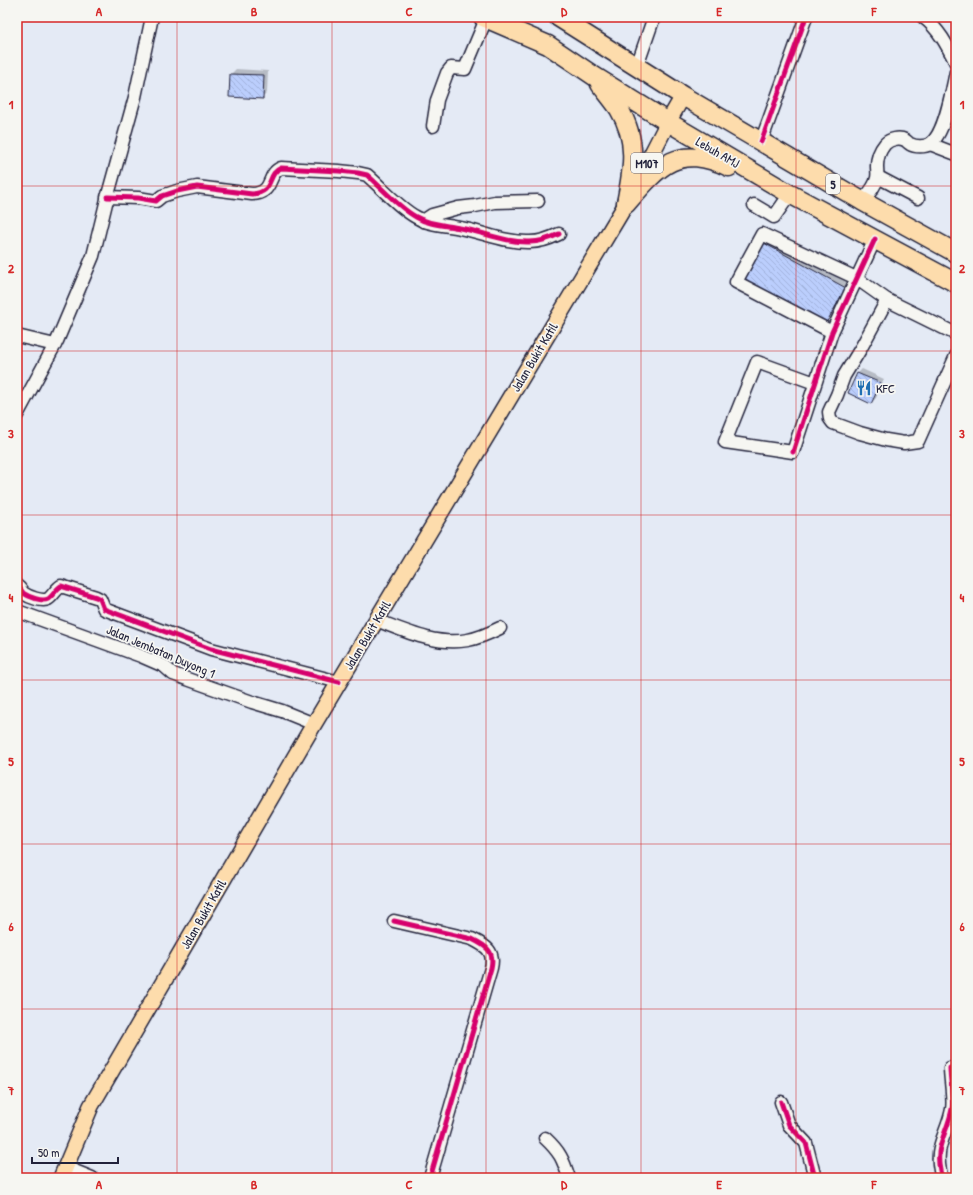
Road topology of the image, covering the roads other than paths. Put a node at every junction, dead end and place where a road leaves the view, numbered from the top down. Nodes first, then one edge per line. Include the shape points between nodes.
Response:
1 (152, 17) edge
2 (558, 17) edge
3 (654, 17) edge
4 (806, 17) edge
5 (923, 17) edge
6 (484, 18) edge
7 (956, 62) edge
8 (636, 66) junction
9 (956, 72) edge
10 (594, 76) junction
11 (683, 96) junction
12 (668, 122) junction
13 (433, 126) dead end
14 (761, 142) junction
15 (930, 144) junction
16 (956, 154) edge
17 (878, 177) junction
18 (790, 194) junction
19 (107, 197) junction
20 (918, 198) dead end
21 (538, 201) dead end
22 (862, 201) junction
23 (626, 204) junction
24 (754, 205) dead end
25 (423, 221) junction
26 (559, 234) dead end
27 (875, 239) junction
28 (955, 251) edge
29 (856, 278) junction
30 (956, 284) edge
31 (887, 300) junction
32 (832, 332) junction
33 (956, 334) edge
34 (17, 336) edge
35 (55, 345) junction
36 (956, 356) edge
37 (815, 382) junction
38 (17, 415) edge
39 (17, 586) edge
40 (20, 612) dead end
41 (376, 620) junction
42 (500, 628) dead end
43 (339, 682) junction
44 (314, 724) junction
45 (394, 921) dead end
46 (950, 1068) dead end
47 (781, 1102) dead end
48 (545, 1138) dead end
49 (63, 1172) edge
50 (92, 1178) edge
51 (430, 1178) edge
52 (569, 1178) edge
53 (816, 1178) edge
54 (942, 1178) edge

1 - 19 street via 135,97
2 - 8 highway, 5
3 - 8 street
4 - 14 street
5 - 7 street via 941,34
6 - 10 highway, Lebuh AMJ / 5 via 548,45
6 - 13 street via 465,69 451,68 447,73 436,100
8 - 11 highway, 5
9 - 15 street via 943,125
10 - 12 highway, Lebuh AMJ / 5
10 - 23 highway via 626,122 630,138 633,156 632,176
11 - 12 main road, Jalan Bukit Katil / M107
11 - 14 highway, 5
12 - 18 highway, Lebuh AMJ / 5
12 - 23 main road, Jalan Bukit Katil / M107
14 - 22 highway, 5
15 - 16 street
15 - 17 street via 911,145 905,140 894,138 878,155
17 - 20 street
17 - 22 street via 874,188
18 - 23 highway via 719,162 690,157 674,160 658,169
18 - 24 street via 774,217
18 - 27 highway, Lebuh AMJ / 5
19 - 25 street via 156,201 177,191 197,188 259,194 266,189 276,170 281,168 339,171 367,175 408,213
19 - 35 street via 93,256
21 - 25 street via 495,202 458,208 432,215
22 - 28 highway, 5
23 - 41 main road, Jalan Bukit Katil / M107
25 - 26 street via 508,240 529,242 545,240
27 - 29 street
27 - 30 highway, Lebuh AMJ / 5
29 - 31 street
29 - 32 street
29 - 32 street via 762,234 736,282
31 - 33 street
31 - 36 street via 844,376 829,412 833,423 886,440 904,443 918,441
32 - 37 street
34 - 35 street
35 - 38 street
37 - 37 street via 792,452 726,442 757,362
39 - 43 street via 23,592 42,600 48,599 61,586 100,599 104,609 211,649
40 - 44 street, Jalan Jembatan Duyong 1 via 141,656 164,666 173,674
41 - 42 street via 417,635 452,641 468,640
41 - 43 main road, Jalan Bukit Katil / M107
43 - 44 main road, Jalan Bukit Katil / M107
44 - 49 main road, Jalan Bukit Katil / M107 via 90,1106
45 - 51 street via 472,939 482,944 491,954 491,968
46 - 54 street via 953,1108 939,1149 938,1167
47 - 53 street via 789,1125 806,1143
48 - 52 street via 557,1149
49 - 50 street

